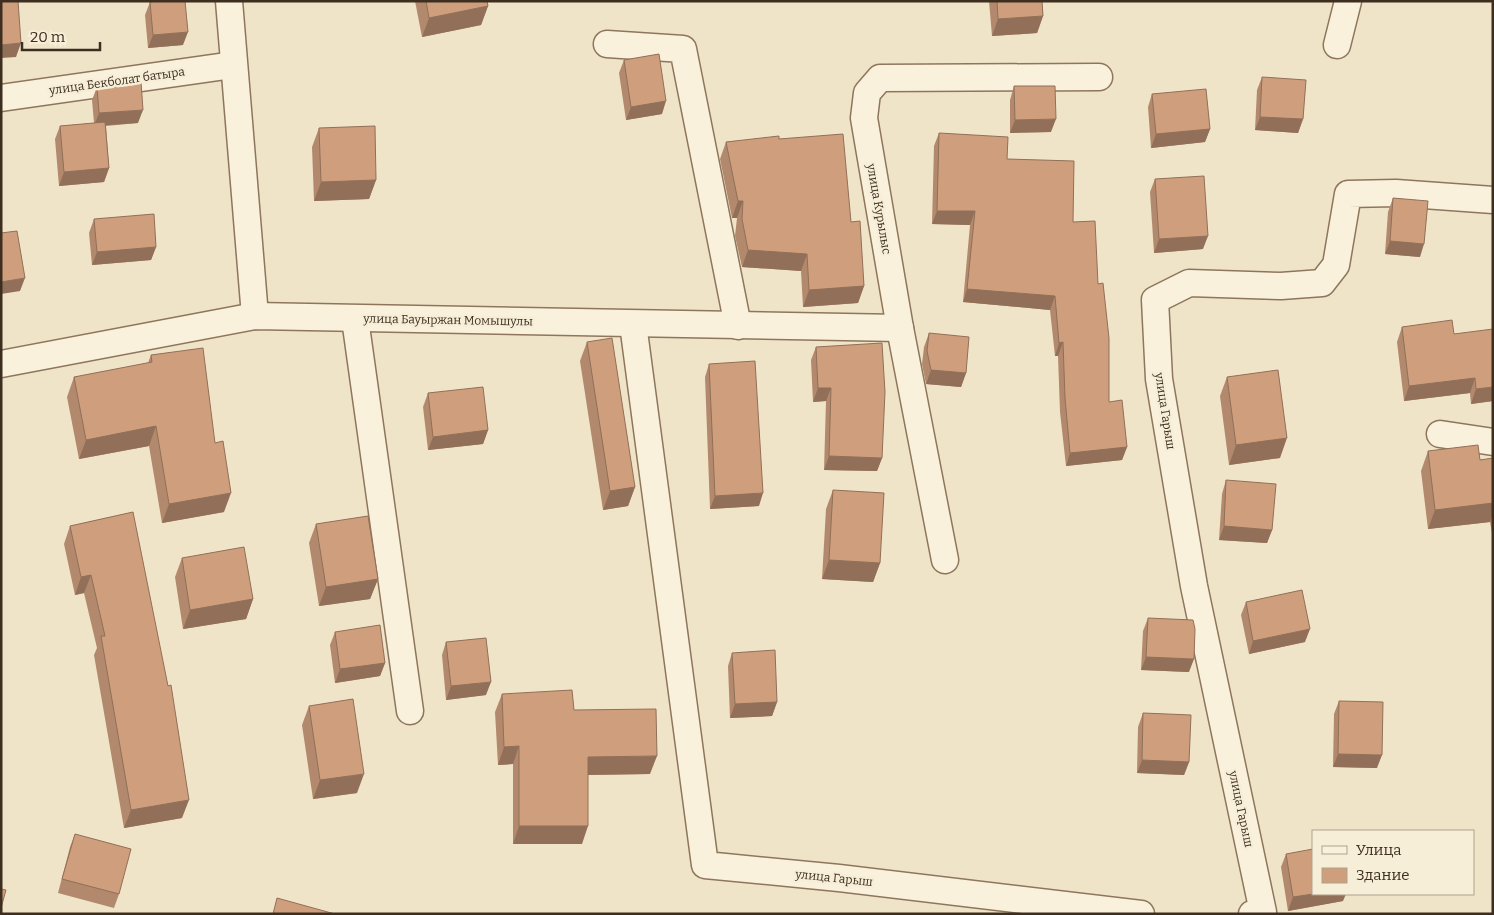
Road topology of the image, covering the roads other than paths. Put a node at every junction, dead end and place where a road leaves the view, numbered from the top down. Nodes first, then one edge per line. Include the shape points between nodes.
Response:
1 (229, 1) edge
2 (1348, 1) edge
3 (607, 44) dead end
4 (1337, 45) dead end
5 (233, 65) junction
6 (1099, 77) dead end
7 (1, 98) edge
8 (1493, 200) edge
9 (255, 316) junction
10 (355, 318) junction
11 (633, 324) junction
12 (738, 326) junction
13 (900, 328) junction
14 (1, 364) edge
15 (1440, 434) dead end
16 (1493, 442) edge
17 (945, 560) dead end
18 (410, 711) dead end
19 (1141, 914) edge
20 (1252, 914) edge

1 - 5 street
2 - 4 street
3 - 12 street via 682,49
5 - 7 street, улица Бекболат батыра
5 - 9 street
6 - 13 street, улица Курылыс via 880,78 867,93 864,118
8 - 20 street, улица Гарыш via 1396,193 1348,194 1336,265 1322,283 1281,286 1189,283 1155,300 1159,380 1194,586 1263,912
9 - 10 street, улица Бауыржан Момышулы
9 - 14 street, улица Бауыржан Момышулы
10 - 11 street, улица Бауыржан Момышулы
10 - 18 street
11 - 12 street, улица Бауыржан Момышулы
11 - 19 street, улица Гарыш via 705,865
12 - 13 street, улица Бауыржан Момышулы
13 - 17 street, улица Курылыс
15 - 16 street

